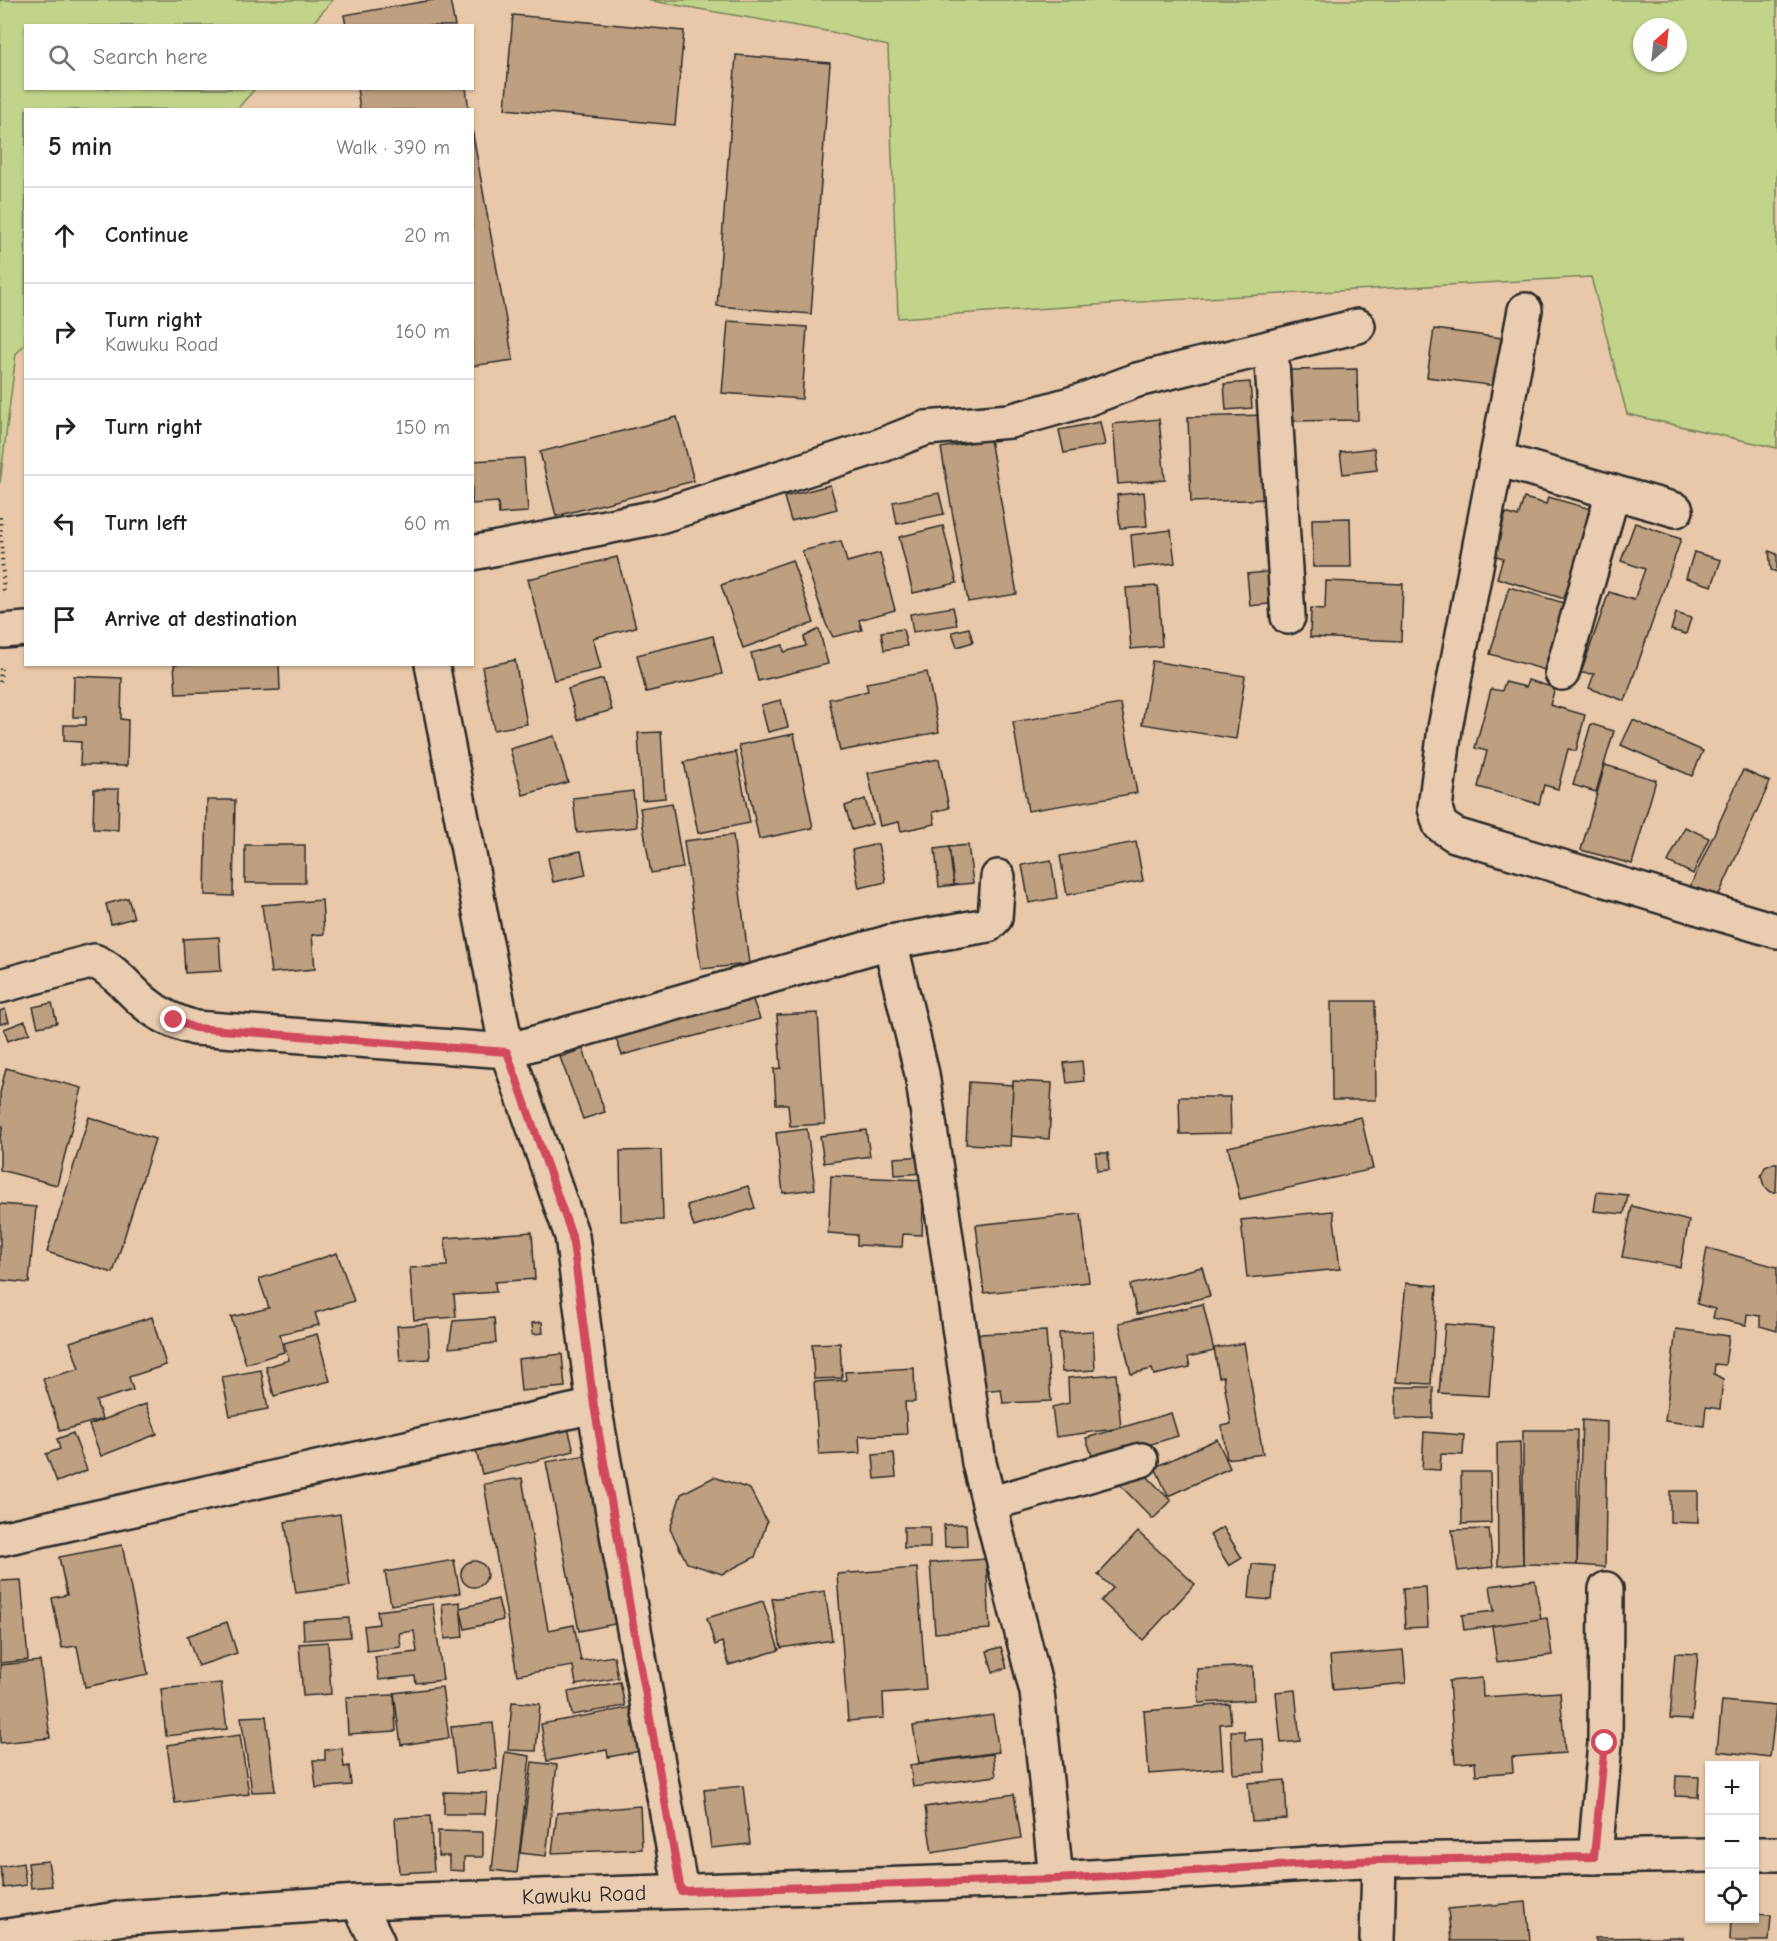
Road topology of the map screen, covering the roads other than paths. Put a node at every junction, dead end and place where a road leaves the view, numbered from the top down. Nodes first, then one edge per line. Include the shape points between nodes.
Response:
1 (1525, 310) dead end
2 (1358, 326) dead end
3 (1271, 347) junction
4 (1497, 459) junction
5 (1612, 492) junction
6 (1676, 510) dead end
7 (474, 553) edge
8 (1288, 617) dead end
9 (432, 666) edge
10 (1562, 673) dead end
11 (998, 877) dead end
12 (1777, 931) edge
13 (890, 942) junction
14 (0, 986) edge
15 (507, 1052) junction
16 (594, 1406) junction
17 (1141, 1460) dead end
18 (989, 1504) junction
19 (0, 1539) edge
20 (1606, 1588) dead end
21 (1759, 1854) edge
22 (1777, 1854) edge
23 (1705, 1855) edge
24 (1594, 1857) junction
25 (1379, 1860) junction
26 (1056, 1879) junction
27 (681, 1891) junction
28 (358, 1902) junction
29 (0, 1937) edge
30 (377, 1941) edge
31 (1377, 1941) edge

1 - 4 street
2 - 3 street
3 - 7 street via 1137,380 1010,421 926,428 657,516
3 - 8 street
4 - 5 street
4 - 12 street via 1445,728 1435,808 1440,825 1455,835
5 - 6 street
5 - 10 street
9 - 15 street
11 - 13 street via 995,918 988,925
13 - 15 street
13 - 18 street via 922,1074 979,1463
14 - 15 street via 94,961 109,969 157,1012 195,1028
15 - 16 street via 572,1236
16 - 19 street
16 - 27 street
17 - 18 street
18 - 26 street via 1037,1692
20 - 24 street via 1605,1743
21 - 22 street
23 - 24 street, Kawuku Road
24 - 25 street, Kawuku Road
25 - 26 street, Kawuku Road
25 - 31 street
26 - 27 street, Kawuku Road
27 - 28 street, Kawuku Road
28 - 29 street, Kawuku Road via 124,1918
28 - 30 street

